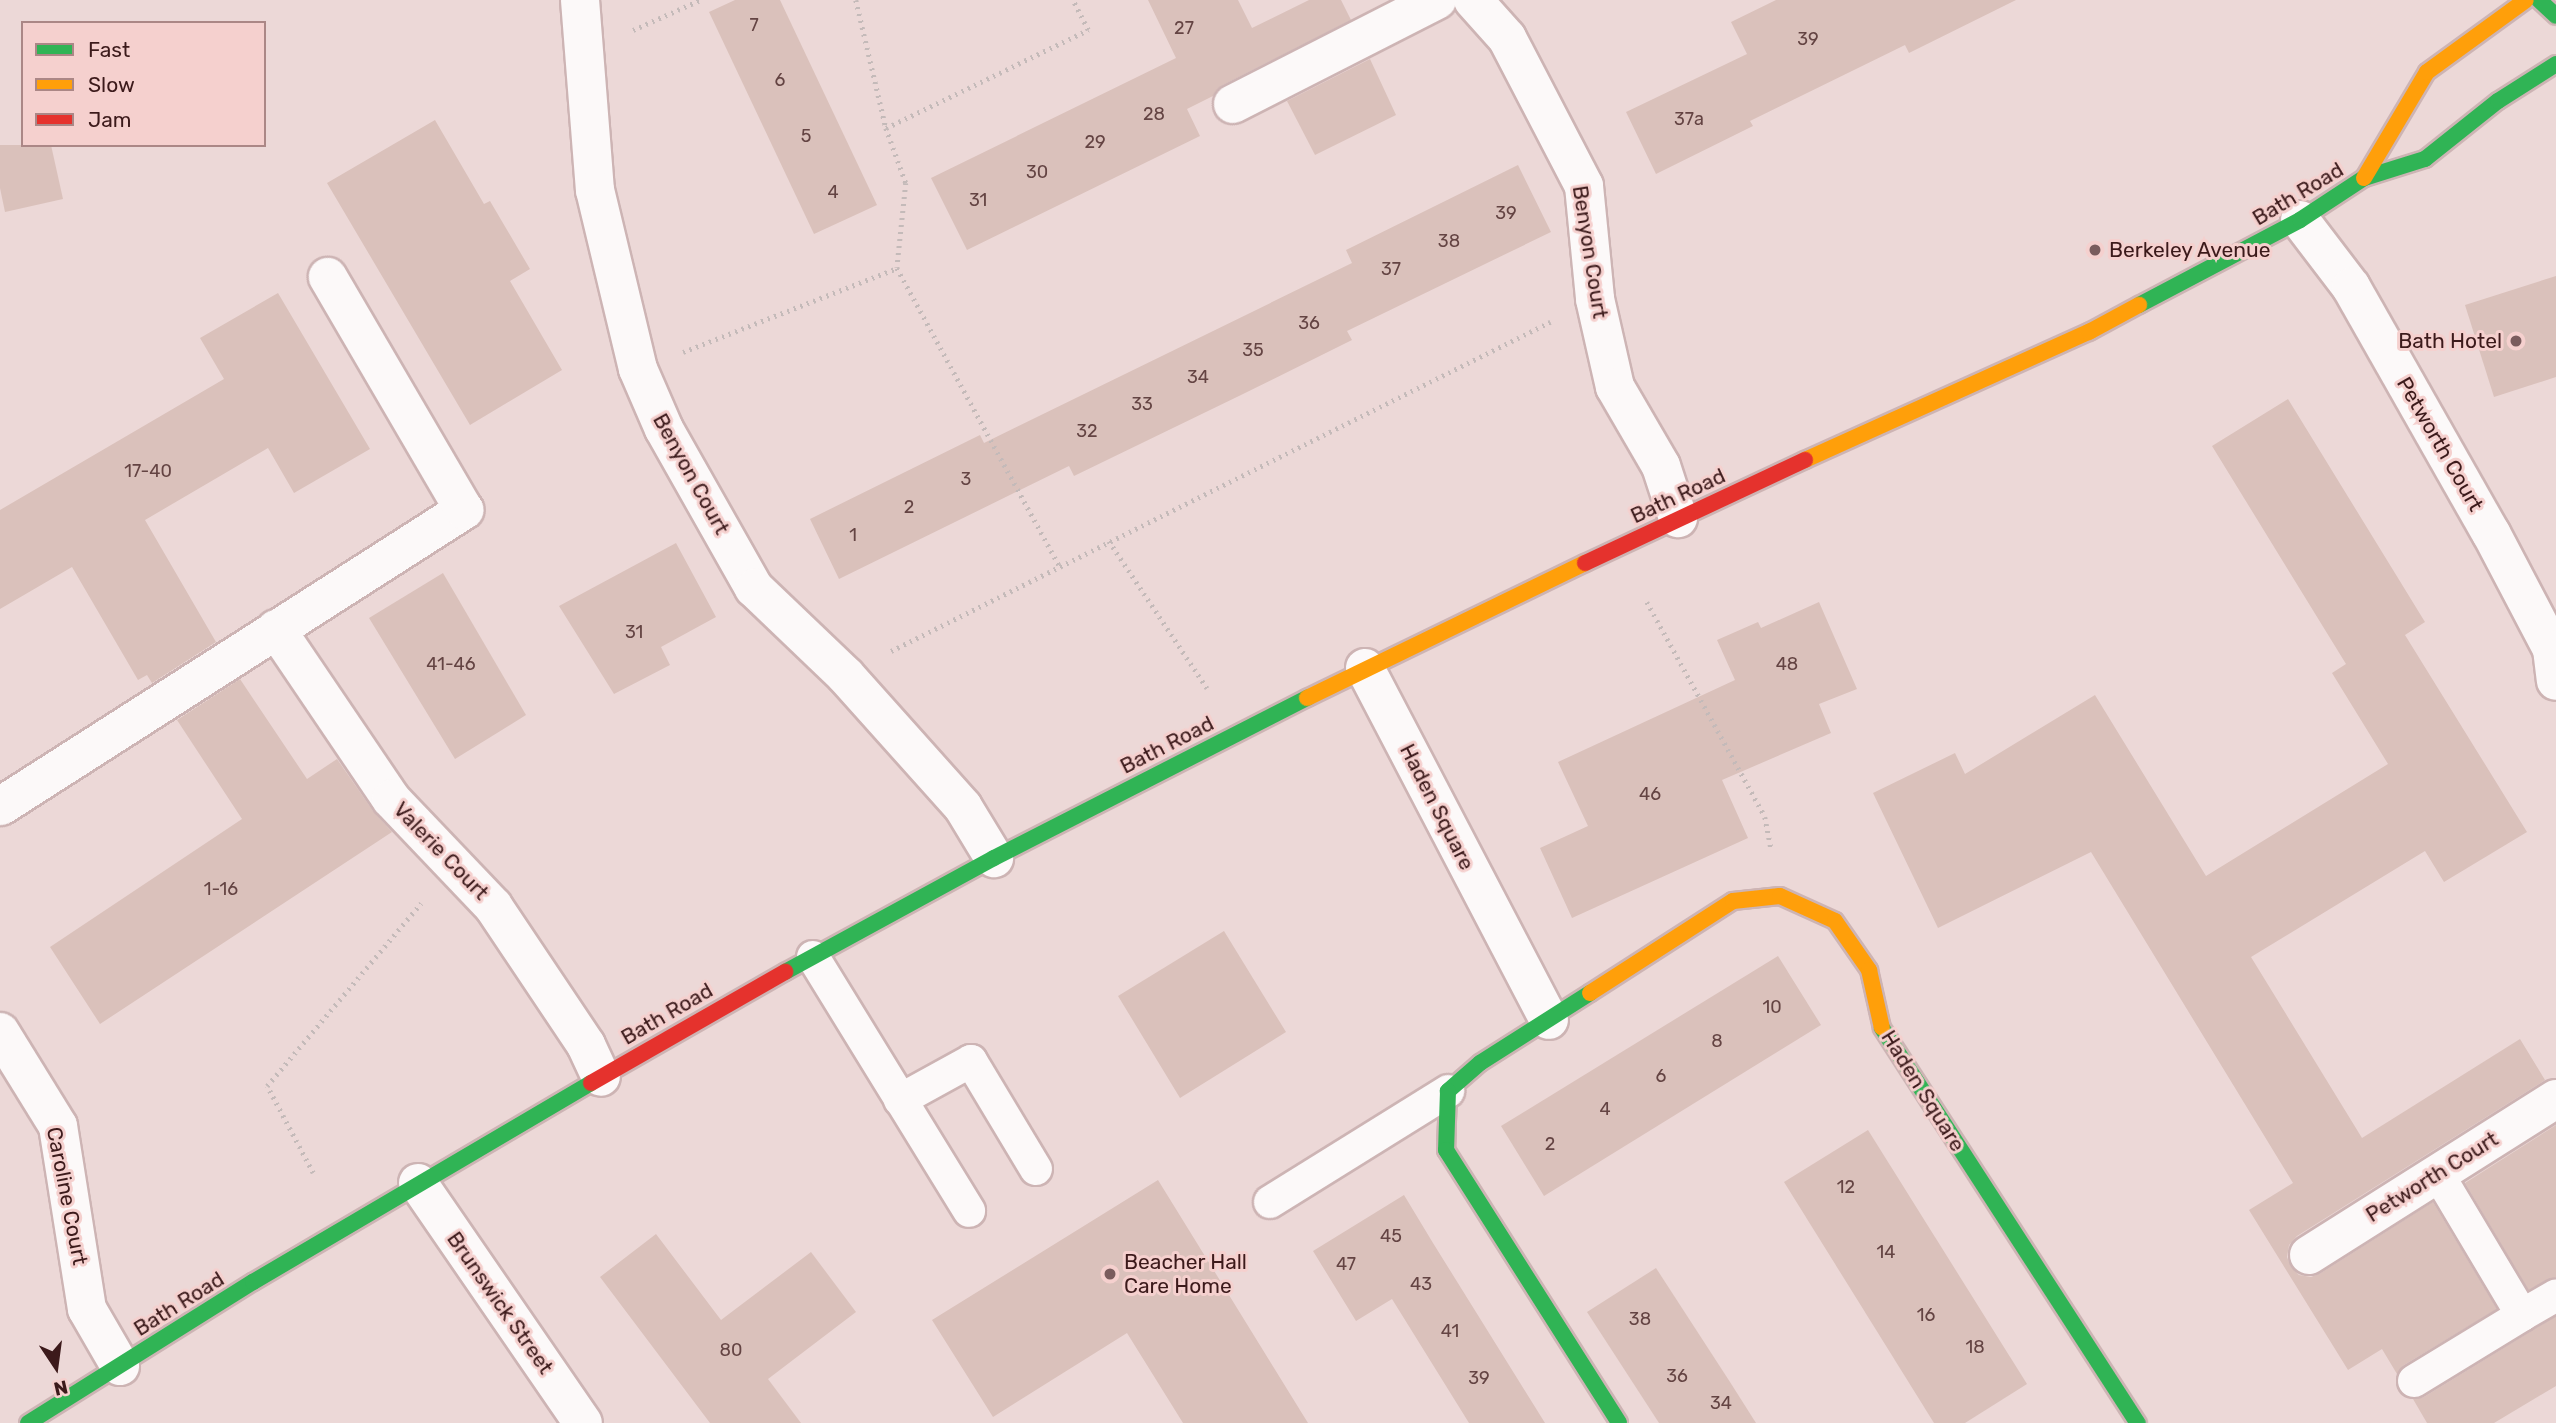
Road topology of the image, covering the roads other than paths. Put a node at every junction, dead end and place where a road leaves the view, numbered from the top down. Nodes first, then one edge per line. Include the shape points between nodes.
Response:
1 (580, 0) edge
2 (1437, 0) edge
3 (1473, 0) edge
4 (2526, 0) edge
5 (2539, 0) edge
6 (2556, 16) edge
7 (2556, 64) edge
8 (1234, 104) dead end
9 (2364, 178) junction
10 (2300, 220) junction
11 (328, 276) dead end
12 (1678, 518) junction
13 (276, 629) junction
14 (1365, 668) junction
15 (2556, 681) edge
16 (1, 806) edge
17 (994, 859) junction
18 (813, 957) junction
19 (1549, 1020) junction
20 (0, 1032) edge
21 (601, 1077) junction
22 (1448, 1091) junction
23 (2556, 1099) edge
24 (900, 1101) junction
25 (1036, 1169) dead end
26 (2438, 1174) junction
27 (418, 1183) junction
28 (1270, 1202) dead end
29 (969, 1211) dead end
30 (2309, 1255) dead end
31 (2556, 1295) edge
32 (2522, 1315) junction
33 (120, 1366) junction
34 (2414, 1381) dead end
35 (29, 1423) edge
36 (583, 1423) edge
37 (1619, 1423) edge
38 (2138, 1423) edge

1 - 17 street, Benyon Court via 595,190 638,369 664,429 754,588 845,675 963,807
2 - 8 street
3 - 12 street, Benyon Court via 1507,38 1584,186 1595,299 1615,387 1661,466
4 - 9 main road, Bath Road via 2427,72
5 - 6 main road
7 - 9 main road, Bath Road via 2498,101 2425,159
9 - 10 main road, Bath Road
10 - 12 main road, Bath Road via 2090,332
10 - 15 street, Petworth Court via 2351,287 2491,533 2552,649
11 - 13 street via 464,510
12 - 14 main road, Bath Road
13 - 16 street
13 - 21 street, Valerie Court via 391,799 493,905 586,1045
14 - 17 main road, Bath Road
14 - 19 street, Haden Square
17 - 18 main road, Bath Road
18 - 21 main road, Bath Road
18 - 24 lane
19 - 22 main road via 1480,1063
19 - 38 main road, Haden Square via 1733,901 1780,896 1835,921 1869,970 1883,1031
20 - 33 street, Caroline Court via 58,1126 87,1309
21 - 27 main road, Bath Road
22 - 28 lane
22 - 37 main road via 1446,1150
23 - 26 street, Petworth Court
24 - 25 lane via 971,1061
24 - 29 lane
26 - 30 street, Petworth Court
26 - 32 lane
27 - 33 main road, Bath Road
27 - 36 street, Brunswick Street
31 - 32 lane
32 - 34 lane
33 - 35 main road, Bath Road

